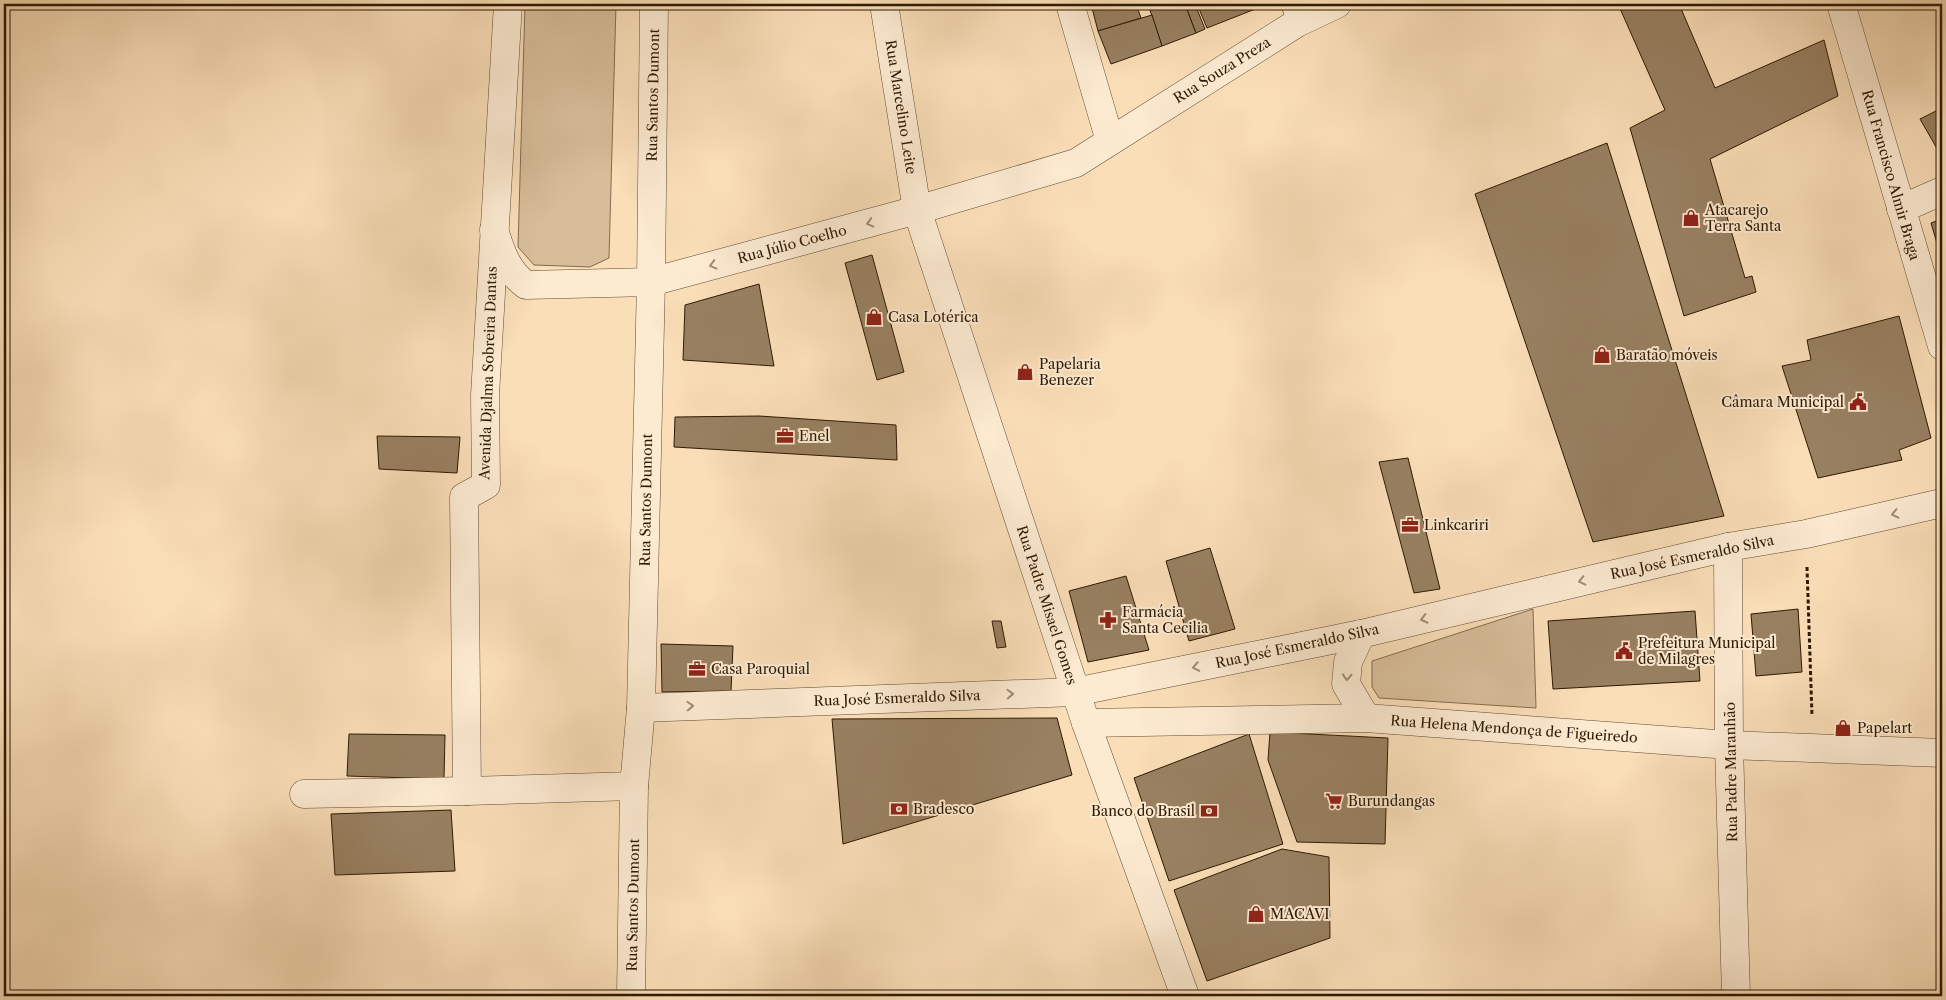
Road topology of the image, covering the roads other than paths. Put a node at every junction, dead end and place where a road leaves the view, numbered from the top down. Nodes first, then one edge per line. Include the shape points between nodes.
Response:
1 (508, 4) edge
2 (654, 4) edge
3 (884, 4) edge
4 (1070, 4) edge
5 (1338, 4) edge
6 (1841, 4) edge
7 (1294, 13) edge
8 (1110, 141) junction
9 (1942, 191) edge
10 (1900, 209) junction
11 (917, 210) junction
12 (494, 230) junction
13 (650, 282) junction
14 (1942, 346) edge
15 (1942, 504) edge
16 (1728, 547) junction
17 (1361, 634) junction
18 (1075, 692) junction
19 (641, 708) junction
20 (1366, 718) junction
21 (1086, 723) junction
22 (1729, 745) junction
23 (1942, 753) edge
24 (634, 786) junction
25 (467, 792) junction
26 (304, 794) dead end
27 (632, 996) edge
28 (1185, 996) edge
29 (1736, 996) edge

1 - 12 street, Avenida Djalma Sobreira Dantas
2 - 13 street, Rua Santos Dumont
3 - 11 street, Rua Marcelino Leite
4 - 8 street
5 - 7 street, Rua Souza Preza
6 - 10 street, Rua Francisco Almir Braga
7 - 8 street, Rua Souza Preza
8 - 11 street, Rua Júlio Coelho via 1076,163
9 - 10 street
10 - 14 street, Rua Francisco Almir Braga
11 -> 13 street, Rua Júlio Coelho
11 - 18 street, Rua Padre Misael Gomes
12 - 13 street, Rua Júlio Coelho via 507,265 526,285
12 - 25 street, Avenida Djalma Sobreira Dantas via 485,395 486,485 464,497
13 - 19 street, Rua Santos Dumont
15 -> 16 street, Rua José Esmeraldo Silva via 1806,534
16 -> 17 street, Rua José Esmeraldo Silva
16 - 22 street, Rua Padre Maranhão
17 -> 18 street, Rua José Esmeraldo Silva
17 -> 20 street via 1348,662 1346,684
19 -> 18 street, Rua José Esmeraldo Silva
18 - 21 street, Rua Padre Misael Gomes
19 - 24 street, Rua Santos Dumont
20 - 21 street, Rua Helena Mendonça de Figueiredo
20 - 22 street, Rua Helena Mendonça de Figueiredo
21 - 28 street, Rua Padre Misael Gomes
22 - 23 street, Rua Helena Mendonça de Figueiredo
22 - 29 street, Rua Padre Maranhão
24 - 25 street
24 - 27 street, Rua Santos Dumont
25 - 26 street

